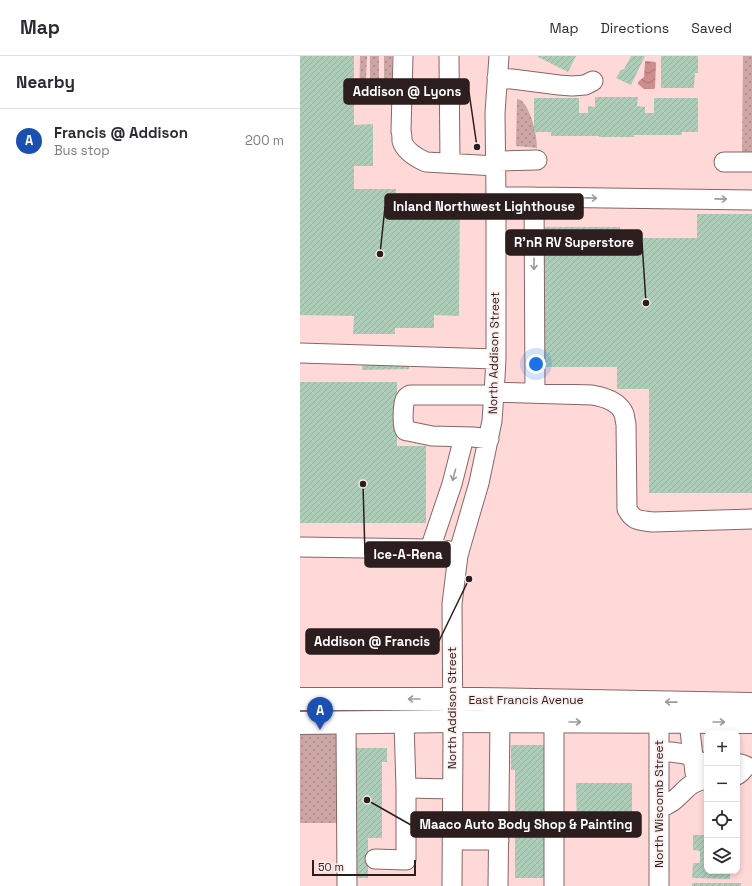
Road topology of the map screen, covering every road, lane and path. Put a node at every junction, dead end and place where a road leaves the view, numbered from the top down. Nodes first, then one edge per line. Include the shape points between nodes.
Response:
1 (403, 56) edge
2 (449, 56) edge
3 (499, 56) edge
4 (497, 78) junction
5 (593, 81) dead end
6 (537, 160) dead end
7 (724, 162) dead end
8 (752, 162) edge
9 (450, 163) junction
10 (496, 163) junction
11 (496, 197) junction
12 (534, 197) junction
13 (752, 200) edge
14 (300, 353) edge
15 (496, 359) junction
16 (535, 393) junction
17 (494, 394) junction
18 (464, 438) junction
19 (488, 439) junction
20 (752, 519) edge
21 (300, 547) edge
22 (430, 549) junction
23 (459, 553) junction
24 (300, 700) edge
25 (752, 704) edge
26 (452, 711) junction
27 (500, 721) junction
28 (346, 722) junction
29 (404, 722) junction
30 (554, 722) junction
31 (659, 722) junction
32 (688, 722) junction
33 (752, 722) edge
34 (300, 723) edge
35 (659, 751) junction
36 (700, 760) edge
37 (703, 779) edge
38 (406, 788) junction
39 (452, 789) junction
40 (659, 808) junction
41 (452, 840) junction
42 (499, 840) junction
43 (375, 859) dead end
44 (347, 886) edge
45 (452, 886) edge
46 (498, 886) edge
47 (554, 886) edge
48 (659, 886) edge

1 - 9 street via 403,142 417,159
2 - 9 street
3 - 4 street, North Addison Street
4 - 5 street via 572,86 585,85
4 - 10 street, North Addison Street
6 - 10 street
7 - 8 street
9 - 10 street
10 - 11 street, North Addison Street
11 - 12 street
11 - 15 street, North Addison Street
12 -> 13 street
12 -> 16 street
14 - 15 street
15 - 17 street, North Addison Street
16 - 17 street
16 - 20 street via 604,397 621,409 626,424 627,509 638,520 653,522
17 - 18 street via 407,397 404,408 406,430 432,436
17 - 19 street, North Addison Street
18 - 19 street
18 -> 22 street
19 - 23 street, North Addison Street via 479,483
21 - 22 street
22 - 23 street
23 - 26 street, North Addison Street via 452,604
26 -> 24 main road, East Francis Avenue
25 -> 26 main road, East Francis Avenue via 502,700
26 - 27 main road, East Francis Avenue
26 - 29 main road, East Francis Avenue
26 - 39 street, North Addison Street
27 - 30 main road, East Francis Avenue
27 - 42 street
28 - 29 main road, East Francis Avenue
28 - 34 main road, East Francis Avenue
28 - 44 street
29 - 38 street
30 -> 31 main road, East Francis Avenue
30 - 47 street
31 - 32 main road, East Francis Avenue
31 - 35 street, North Wiscomb Street
32 -> 33 main road, East Francis Avenue
32 - 36 street
35 - 36 street via 685,754
35 - 40 street, North Wiscomb Street
36 - 37 street via 695,773
37 - 40 street via 687,787 673,802
38 - 39 street
38 - 43 street via 406,860
39 - 41 street, North Addison Street
40 - 48 street, North Wiscomb Street
41 - 42 street
41 - 45 street, North Addison Street
42 - 46 street

